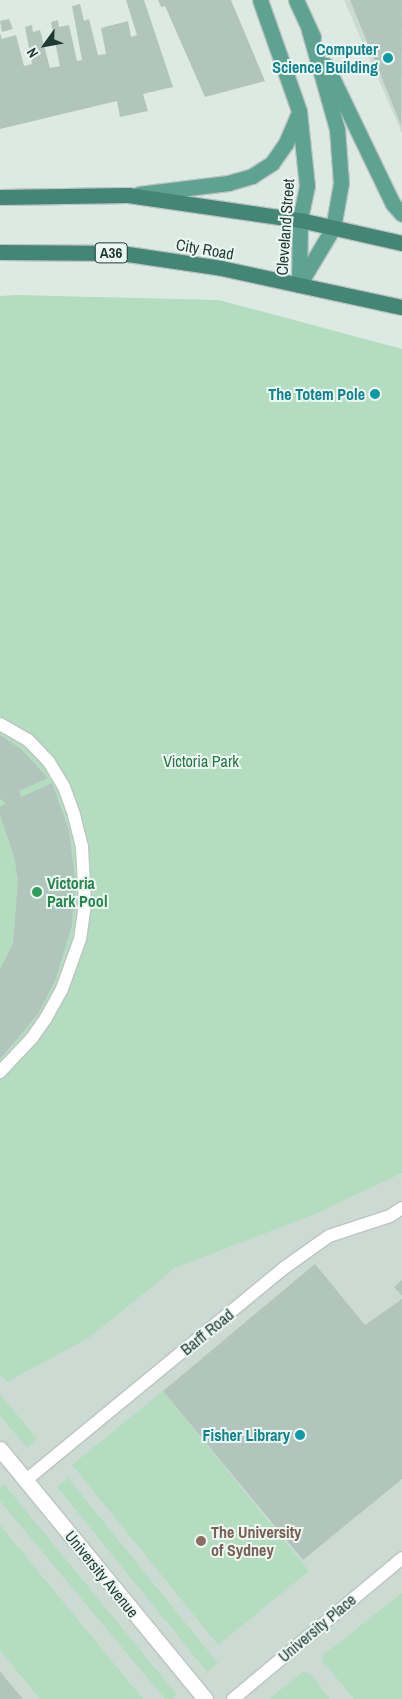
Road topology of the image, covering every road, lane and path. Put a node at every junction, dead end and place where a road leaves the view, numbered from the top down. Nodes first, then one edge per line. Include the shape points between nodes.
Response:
1 (260, 0) edge
2 (296, 0) edge
3 (309, 30) junction
4 (299, 111) junction
5 (128, 195) junction
6 (0, 196) edge
7 (402, 214) edge
8 (300, 220) junction
9 (333, 228) junction
10 (402, 243) edge
11 (0, 252) edge
12 (299, 285) junction
13 (402, 307) edge
14 (0, 724) edge
15 (0, 1072) edge
16 (402, 1208) edge
17 (0, 1449) edge
18 (26, 1480) junction
19 (402, 1558) edge
20 (205, 1699) edge
21 (233, 1699) edge

1 - 4 main road, Cleveland Street
2 - 3 main road, Cleveland Street
3 - 7 main road, Cleveland Street via 393,204
3 - 9 main road, Cleveland Street via 337,129 341,183
4 - 5 main road via 286,144 272,163 252,176 228,183
4 - 8 main road, Cleveland Street via 307,186
5 - 6 highway
5 - 8 highway
8 - 9 highway
8 - 12 main road, Cleveland Street
9 - 10 highway
9 - 12 main road, Cleveland Street
11 - 12 highway, City Road / A36 via 121,253 221,268
12 - 13 highway, City Road / A36
14 - 15 lane via 28,740 49,762 64,786 82,847 85,904 80,939 62,989 32,1038
16 - 18 lane, Barff Road via 390,1216 329,1236 306,1252
17 - 18 street, University Avenue
18 - 20 street, University Avenue
19 - 21 lane, University Place

